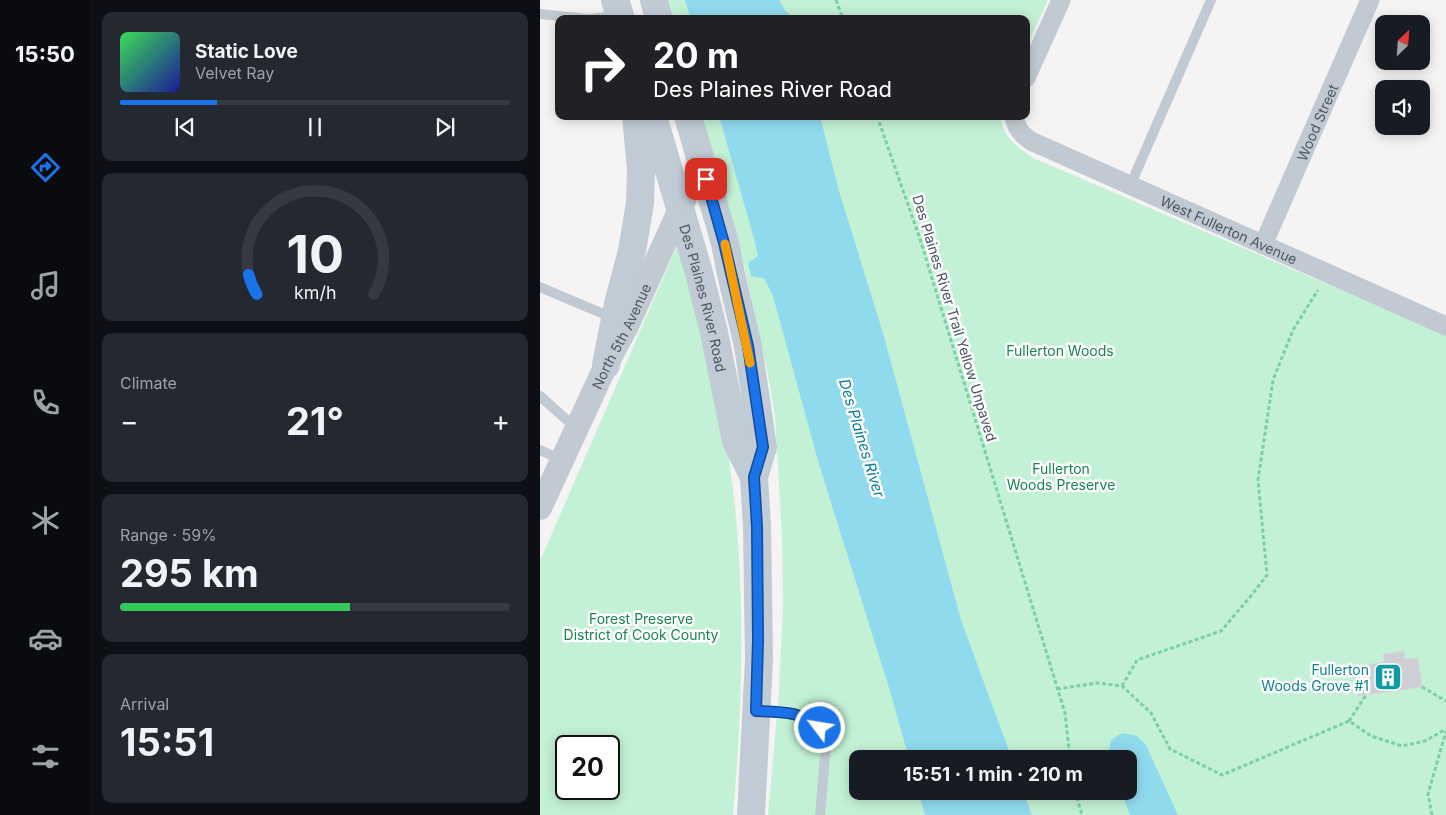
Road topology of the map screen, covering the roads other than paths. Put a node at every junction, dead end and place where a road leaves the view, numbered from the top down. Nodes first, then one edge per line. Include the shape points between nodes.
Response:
1 (654, 0) edge
2 (1061, 0) edge
3 (1211, 0) edge
4 (1370, 0) edge
5 (619, 11) edge
6 (540, 14) edge
7 (604, 15) edge
8 (658, 15) edge
9 (555, 16) edge
10 (1030, 69) edge
11 (636, 120) edge
12 (653, 120) edge
13 (689, 120) edge
14 (1015, 120) edge
15 (701, 163) junction
16 (1130, 186) junction
17 (680, 209) junction
18 (1262, 244) junction
19 (540, 287) edge
20 (621, 322) junction
21 (1446, 326) edge
22 (606, 365) joint
23 (540, 396) edge
24 (577, 429) junction
25 (540, 450) edge
26 (562, 460) junction
27 (754, 477) junction
28 (540, 508) edge
29 (756, 711) junction
30 (751, 815) edge
31 (820, 815) edge

1 - 8 main road
2 - 10 street
3 - 16 lane
4 - 18 street, Wood Street
5 - 7 lane
6 - 9 lane
11 - 20 main road via 640,203
12 - 17 main road, Des Plaines River Road
13 - 15 main road, Des Plaines River Road
14 - 16 street, West Fullerton Avenue via 1021,134 1030,141
15 - 17 street, North 5th Avenue
15 - 27 main road, Des Plaines River Road via 748,346 763,447
16 - 18 street, West Fullerton Avenue
17 - 20 street, North 5th Avenue
17 - 27 main road, Des Plaines River Road via 714,332 736,442
18 - 21 street, West Fullerton Avenue
19 - 20 lane
20 - 22 main road
22 - 24 street, North 5th Avenue
23 - 24 lane
24 - 26 street, North 5th Avenue
25 - 26 lane
26 - 28 street, North 5th Avenue
27 - 29 main road, Des Plaines River Road via 757,527
29 - 30 main road, Des Plaines River Road
29 - 31 lane via 807,717 824,734 826,745

